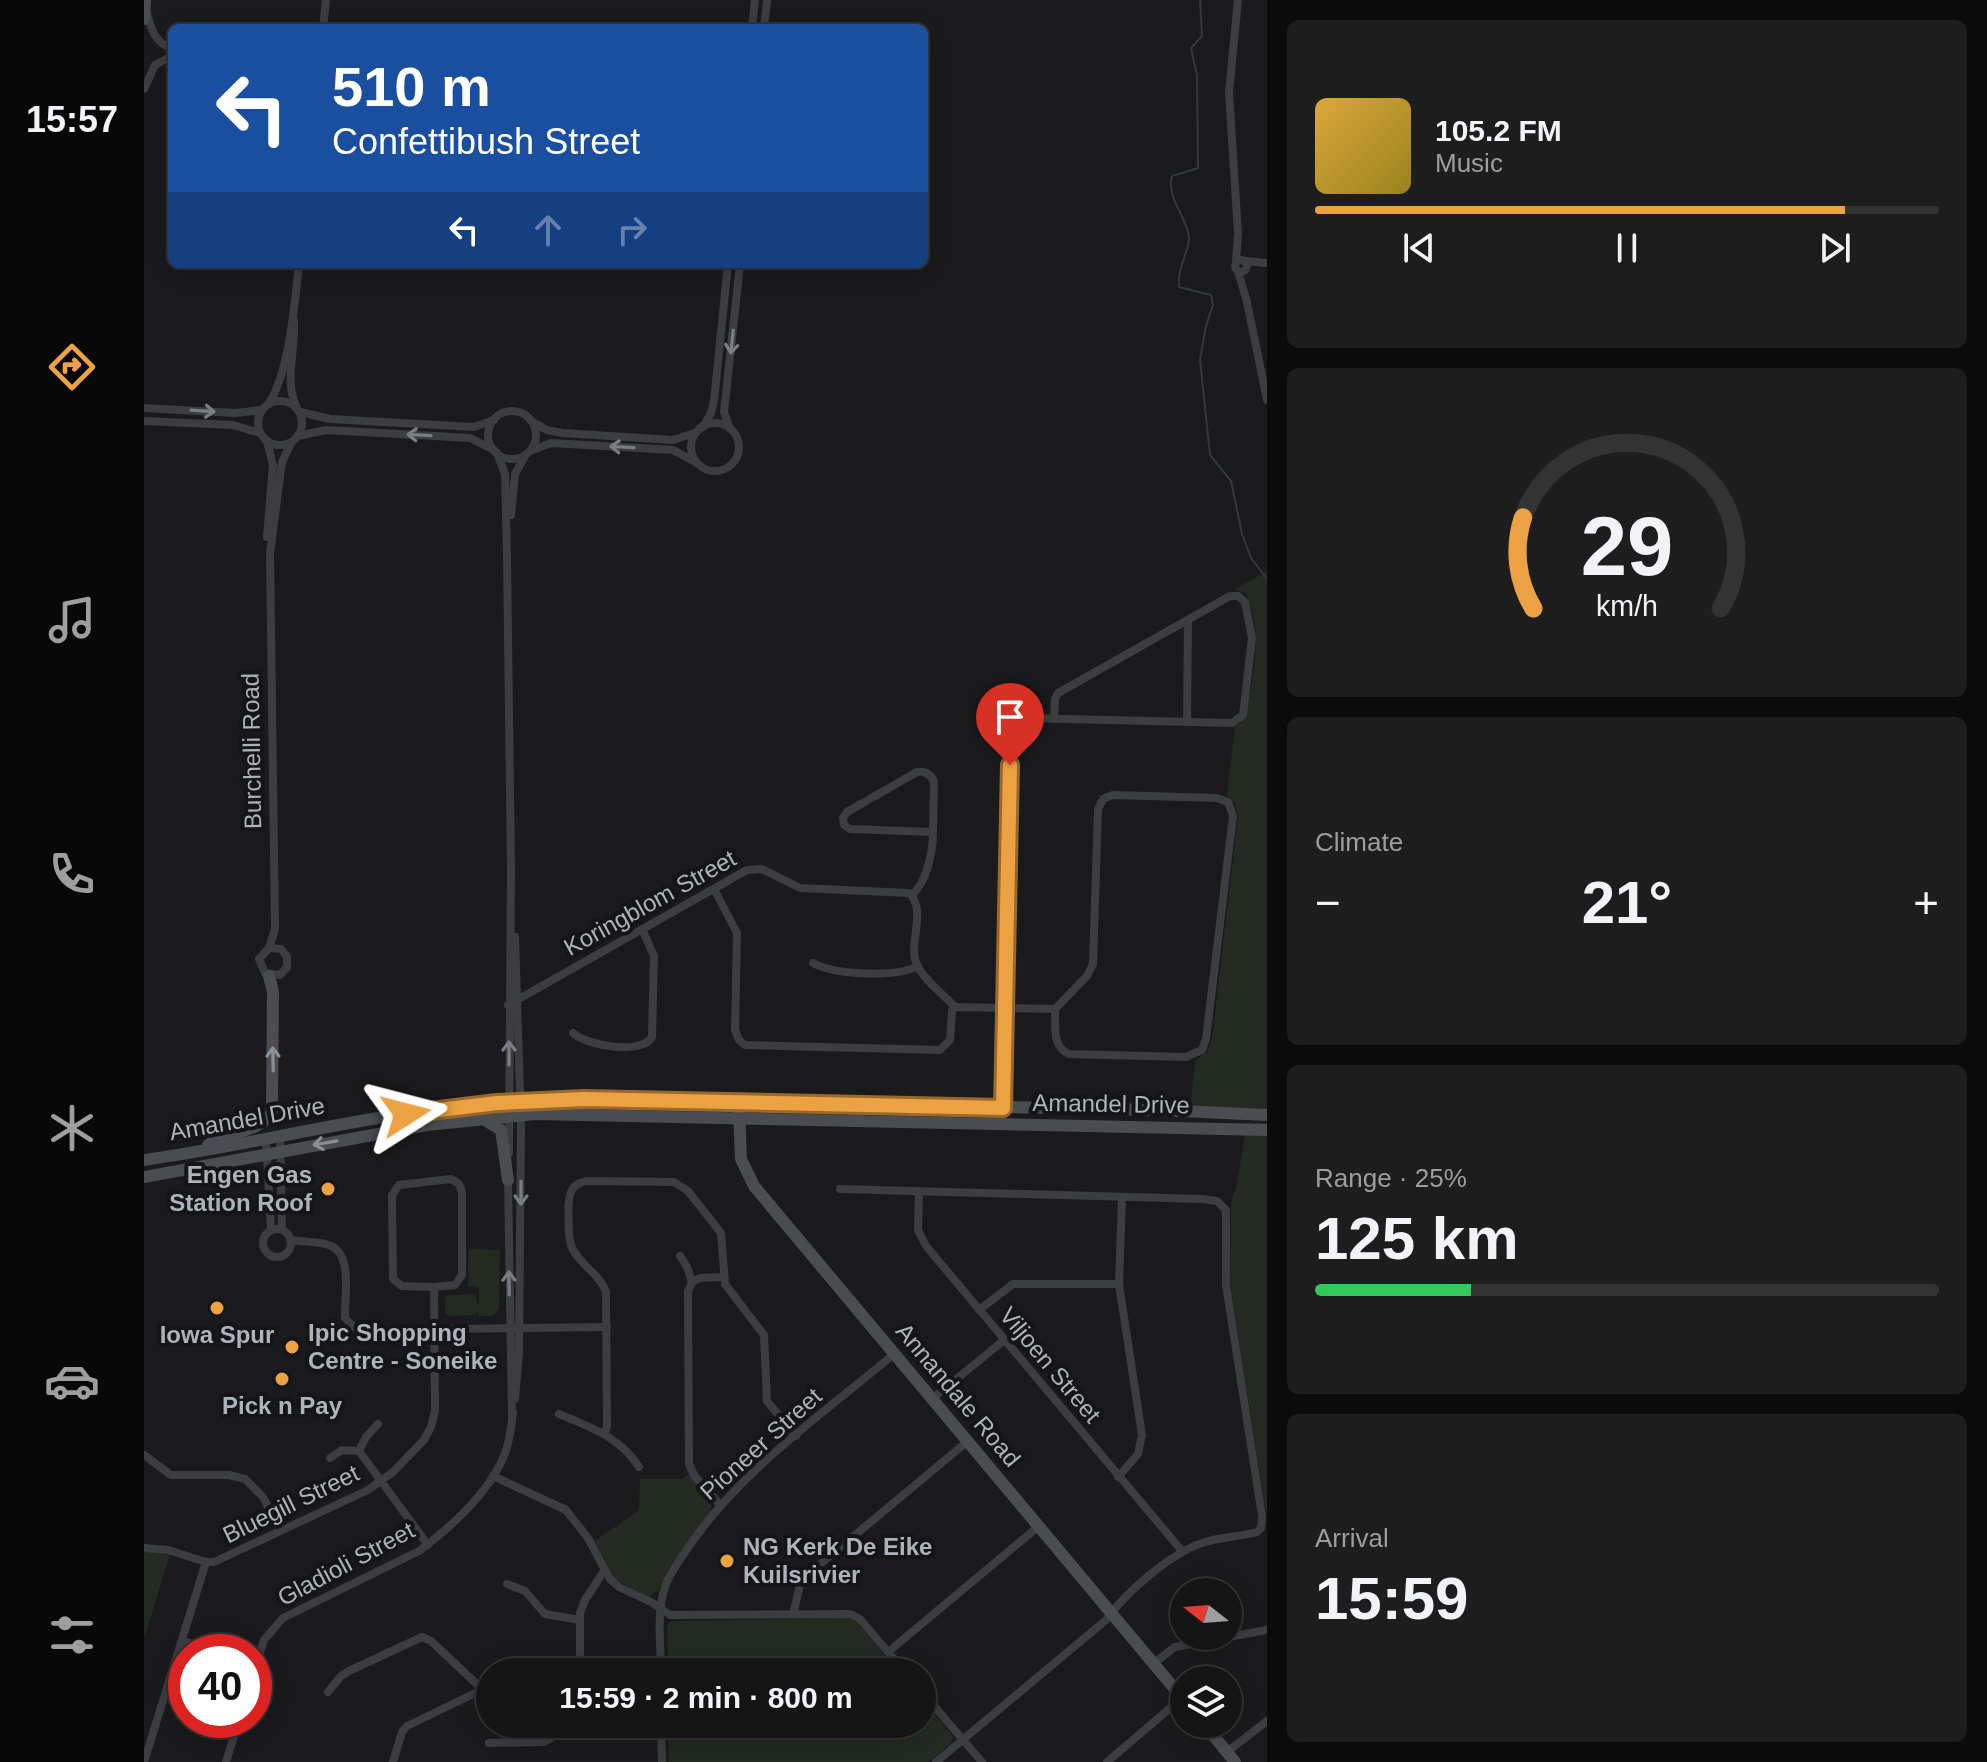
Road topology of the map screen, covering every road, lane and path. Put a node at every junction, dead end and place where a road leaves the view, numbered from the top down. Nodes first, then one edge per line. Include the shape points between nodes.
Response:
1 (326, 0) edge
2 (755, 0) edge
3 (767, 0) edge
4 (1238, 0) edge
5 (145, 2) edge
6 (144, 19) edge
7 (323, 24) edge
8 (752, 24) edge
9 (764, 24) edge
10 (168, 47) edge
11 (168, 58) edge
12 (144, 89) edge
13 (1265, 263) edge
14 (1242, 266) junction
15 (299, 268) edge
16 (728, 268) edge
17 (740, 268) edge
18 (294, 312) junction
19 (1267, 400) edge
20 (265, 406) junction
21 (144, 408) edge
22 (298, 410) junction
23 (494, 420) junction
24 (144, 421) edge
25 (531, 421) junction
26 (730, 429) junction
27 (699, 430) junction
28 (264, 437) junction
29 (294, 439) junction
30 (495, 452) junction
31 (528, 452) junction
32 (697, 463) junction
33 (270, 553) junction
34 (507, 556) junction
35 (1188, 620) junction
36 (1054, 719) junction
37 (1187, 722) junction
38 (933, 832) junction
39 (511, 869) junction
40 (714, 889) junction
41 (912, 895) junction
42 (275, 929) junction
43 (642, 929) junction
44 (269, 948) junction
45 (281, 949) junction
46 (813, 963) dead end
47 (918, 966) junction
48 (269, 976) junction
49 (518, 999) junction
50 (508, 1005) junction
51 (955, 1007) junction
52 (1004, 1009) junction
53 (1055, 1009) junction
54 (573, 1033) dead end
55 (514, 1102) junction
56 (740, 1102) junction
57 (1003, 1108) junction
58 (1266, 1115) edge
59 (515, 1116) junction
60 (739, 1117) junction
61 (482, 1118) junction
62 (1003, 1123) junction
63 (1266, 1130) edge
64 (273, 1137) junction
65 (203, 1149) junction
66 (274, 1152) junction
67 (144, 1160) edge
68 (144, 1177) edge
69 (508, 1180) junction
70 (840, 1189) dead end
71 (919, 1191) junction
72 (1122, 1197) junction
73 (282, 1230) junction
74 (271, 1231) junction
75 (290, 1244) junction
76 (680, 1256) dead end
77 (723, 1277) junction
78 (692, 1282) junction
79 (1119, 1284) junction
80 (434, 1287) junction
81 (979, 1310) junction
82 (607, 1327) junction
83 (514, 1328) junction
84 (435, 1330) junction
85 (1003, 1341) junction
86 (894, 1354) junction
87 (932, 1399) junction
88 (559, 1414) dead end
89 (378, 1424) dead end
90 (605, 1434) junction
91 (796, 1436) junction
92 (968, 1441) junction
93 (359, 1451) junction
94 (144, 1455) edge
95 (330, 1458) dead end
96 (639, 1467) dead end
97 (493, 1476) junction
98 (1118, 1477) junction
99 (381, 1481) junction
100 (721, 1506) junction
101 (1039, 1526) junction
102 (280, 1531) junction
103 (428, 1545) junction
104 (144, 1548) edge
105 (1182, 1551) junction
106 (206, 1562) junction
107 (604, 1571) junction
108 (507, 1584) dead end
109 (660, 1609) junction
110 (1111, 1612) junction
111 (793, 1614) junction
112 (580, 1620) junction
113 (1267, 1630) edge
114 (185, 1634) edge
115 (268, 1634) edge
116 (888, 1652) junction
117 (580, 1658) edge
118 (661, 1658) edge
119 (893, 1658) edge
120 (1154, 1663) junction
121 (476, 1679) edge
122 (168, 1683) edge
123 (1170, 1683) edge
124 (328, 1692) dead end
125 (476, 1692) edge
126 (936, 1708) edge
127 (1170, 1710) edge
128 (1267, 1721) edge
129 (234, 1738) edge
130 (551, 1738) edge
131 (661, 1738) edge
132 (1215, 1738) edge
133 (963, 1739) junction
134 (147, 1742) edge
135 (489, 1743) dead end
136 (1231, 1757) edge
137 (227, 1760) edge
138 (144, 1762) edge
139 (240, 1762) edge
140 (393, 1762) edge
141 (662, 1762) edge
142 (936, 1762) edge
143 (982, 1762) edge
144 (1107, 1762) edge

1 - 7 street
2 - 8 street
3 - 9 street
4 - 14 street via 1229,92
5 - 6 street
5 - 10 street via 152,32
11 - 12 street via 155,65
13 - 14 street
14 - 19 street
15 - 18 street
16 - 27 street via 714,401
17 -> 26 street via 724,412
18 - 20 street via 280,384
18 - 22 street via 290,385
21 -> 20 street via 235,413
20 - 22 street via 284,401
20 - 28 street via 258,424
22 - 23 street via 330,419 474,427
22 - 29 street via 303,422
23 - 25 street via 513,412
23 - 30 street via 489,435
24 - 28 street via 233,425
25 - 27 street via 562,433 673,440
25 - 31 street via 536,436
26 - 27 street via 718,424
26 - 32 street via 738,444 729,466 712,471
27 - 32 street via 691,450
28 - 29 street via 281,445
28 - 33 street, Burchelli Road via 273,465
30 -> 29 street via 470,438 326,430
29 - 33 street, Burchelli Road via 282,462
30 - 31 street via 511,459
30 - 34 street via 505,474
32 -> 31 street via 673,450 551,443
31 - 34 street via 514,480
33 - 42 street, Burchelli Road
34 - 39 street
35 - 36 street via 1058,693
35 - 37 street
35 - 37 street via 1238,596 1245,602 1252,638 1241,718 1232,723
36 - 37 street
36 - 52 street via 1021,719 1011,734
38 - 38 street via 850,829 843,818 923,772 934,782
38 - 41 street via 928,863
39 - 49 street
39 - 50 street
40 - 41 street, Koringblom Street via 757,868 800,888
40 - 43 street, Koringblom Street
40 - 51 street via 737,933 735,1030 745,1045 940,1050 950,1040
41 - 47 street via 917,904
42 - 44 street, Burchelli Road
42 - 45 street
43 - 49 street, Koringblom Street
43 - 54 street via 654,956 650,1042 596,1045
44 - 45 street
44 - 48 street, Burchelli Road via 259,959
45 - 48 street via 287,967 280,975
46 - 47 street via 835,971 901,973
47 - 51 street
65 -> 48 street via 263,1123 272,1112
49 - 50 street, Koringblom Street
49 - 55 street
55 -> 50 street
51 - 52 street
52 - 53 street
52 - 57 street
53 - 53 street via 1093,964 1098,809 1103,799 1113,795 1228,802 1233,812 1204,1047 1186,1057 1069,1054 1057,1042
55 - 56 street, Amandel Drive
55 - 59 street
55 - 64 street, Amandel Drive
56 - 57 street, Amandel Drive
56 - 60 street, Annandale Road
57 - 58 street, Amandel Drive
57 - 62 street
59 - 60 street, Amandel Drive
59 - 61 street, Amandel Drive
59 - 69 street, Gladioli Street
59 -> 83 street, Gladioli Street
60 - 62 street, Amandel Drive
60 - 86 street, Annandale Road via 741,1159 750,1181
61 -> 66 street, Amandel Drive
61 - 69 street via 501,1130
62 - 63 street, Amandel Drive
64 - 65 street, Amandel Drive
64 - 66 street
65 - 67 street, Amandel Drive
66 - 68 street, Amandel Drive
66 - 73 street
66 - 74 street
83 -> 69 street, Gladioli Street
70 - 71 street
71 - 72 street
71 - 81 street, Viljoen Street via 921,1238
72 - 79 street
72 - 105 street via 1202,1199 1217,1201 1226,1210 1226,1285 1262,1521 1257,1532
73 - 74 street
73 - 75 street
74 - 75 street via 263,1241 267,1253 280,1257
75 - 84 street via 330,1245 340,1253 345,1318 354,1329
76 - 78 street
77 - 78 street
77 - 82 street via 721,1233 682,1185 582,1182 570,1197 570,1243 605,1288
77 - 91 street via 763,1332 766,1397
78 - 100 street via 689,1464
79 - 81 street via 1013,1284
79 - 98 street via 1142,1435 1138,1454
80 - 80 street via 402,1286 393,1279 392,1195 399,1185 451,1179 462,1192 462,1275 455,1285
80 - 84 street, Bluegill Street
81 - 85 street, Viljoen Street
82 - 83 street
82 - 90 street
83 - 84 street
83 - 97 street, Gladioli Street via 512,1417 508,1445
84 - 99 street, Bluegill Street via 431,1427
85 - 87 street
85 - 98 street, Viljoen Street
86 - 87 street, Annandale Road
86 - 91 street, Pioneer Street
87 - 92 street, Annandale Road
88 - 90 street
89 - 93 street
90 - 96 street via 630,1452
91 - 100 street, Pioneer Street
92 - 101 street, Annandale Road
92 - 111 street via 807,1575
93 - 95 street via 342,1450
93 - 99 street
94 - 102 street via 171,1475 245,1479 263,1497
97 - 103 street, Gladioli Street
97 - 107 street via 566,1510
98 - 105 street, Viljoen Street
99 - 102 street, Bluegill Street
99 - 103 street
100 - 109 street, Pioneer Street via 674,1568
101 - 110 street, Annandale Road
101 - 116 street
102 - 106 street, Bluegill Street
103 - 115 street, Gladioli Street via 288,1614
104 - 106 street
105 - 110 street
106 - 114 street, Bluegill Street
107 - 109 street via 619,1587
107 - 112 street via 583,1603
108 - 112 street via 525,1591 545,1614
109 - 111 street via 670,1615
109 - 118 street, Pioneer Street
110 - 120 street, Annandale Road
110 - 133 street
111 - 116 street via 854,1615
112 - 117 street
113 - 120 street via 1175,1647
116 - 119 street
120 - 123 street, Annandale Road
121 - 124 street via 422,1637 349,1671
122 - 134 street, Bluegill Street
125 - 140 street via 407,1726
126 - 133 street
127 - 144 street
128 - 136 street
129 - 137 street
130 - 135 street
131 - 141 street
132 - 136 street
133 - 142 street
133 - 143 street
134 - 138 street, Bluegill Street
137 - 139 street

